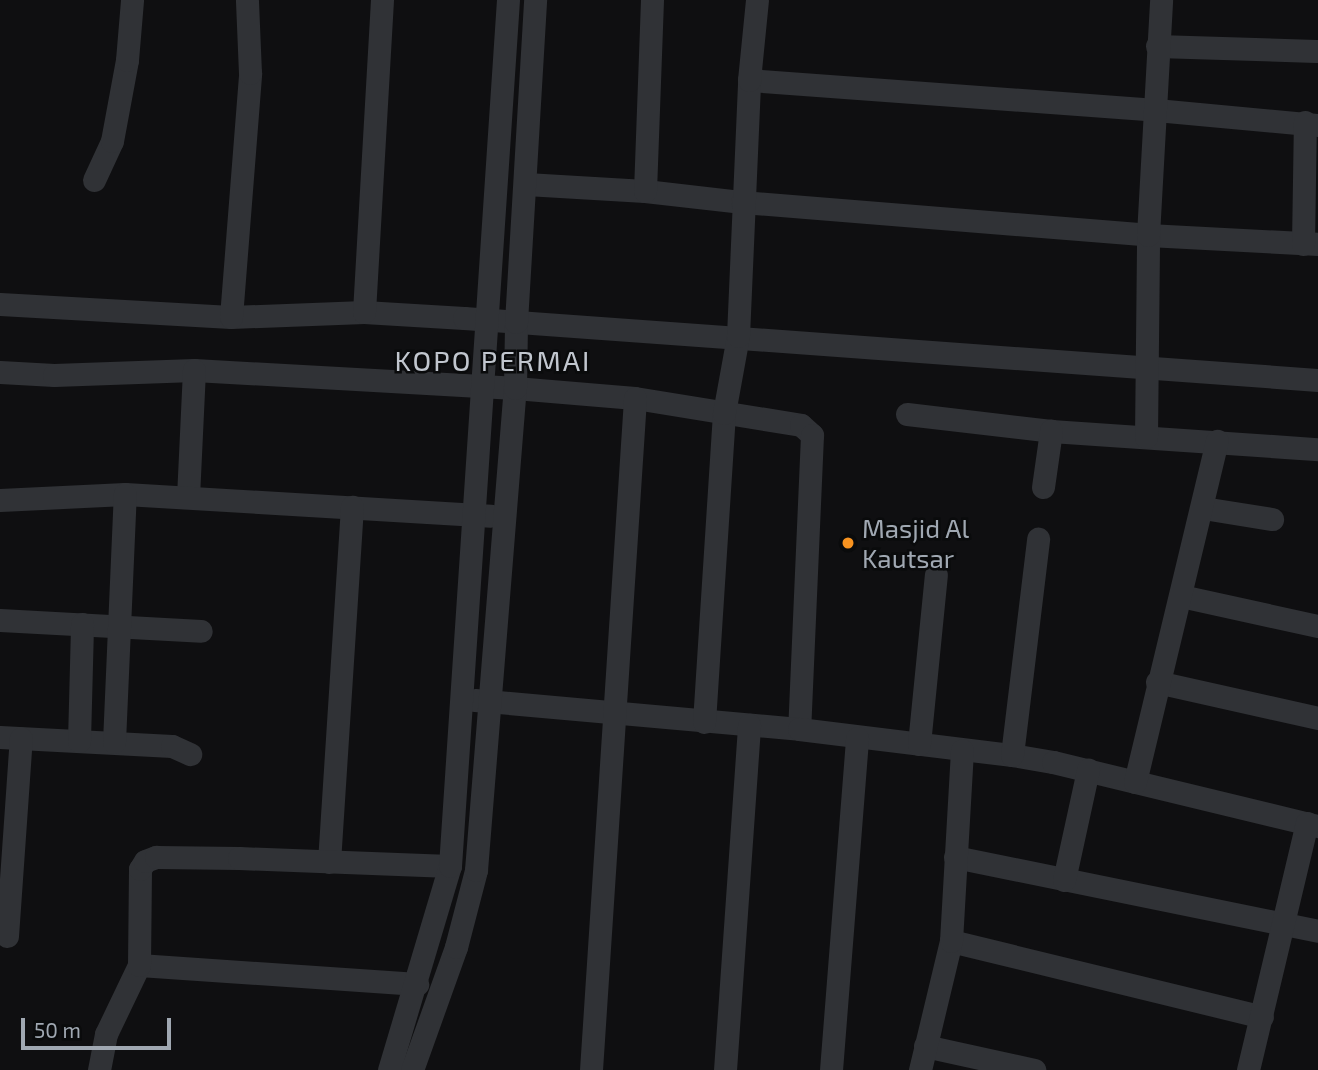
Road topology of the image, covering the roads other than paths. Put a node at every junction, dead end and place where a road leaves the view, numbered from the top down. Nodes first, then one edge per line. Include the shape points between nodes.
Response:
1 (132, 0) edge
2 (247, 0) edge
3 (382, 0) edge
4 (508, 0) edge
5 (535, 0) edge
6 (652, 0) edge
7 (757, 0) edge
8 (1161, 0) edge
9 (1157, 46) junction
10 (1316, 51) dead end
11 (749, 80) junction
12 (1156, 110) junction
13 (1312, 124) edge
14 (94, 180) dead end
15 (526, 184) junction
16 (645, 191) junction
17 (742, 202) junction
18 (1148, 235) junction
19 (1310, 244) edge
20 (0, 304) edge
21 (364, 312) junction
22 (231, 317) junction
23 (501, 321) junction
24 (738, 336) junction
25 (194, 370) junction
26 (1145, 370) junction
27 (0, 372) edge
28 (1318, 380) edge
29 (498, 387) junction
30 (635, 398) junction
31 (724, 413) junction
32 (907, 414) dead end
33 (1051, 430) junction
34 (1146, 437) junction
35 (1217, 441) junction
36 (1318, 449) edge
37 (1044, 487) dead end
38 (125, 494) junction
39 (188, 497) junction
40 (0, 500) edge
41 (352, 507) junction
42 (1203, 508) junction
43 (489, 516) junction
44 (1272, 519) dead end
45 (1038, 539) dead end
46 (936, 575) dead end
47 (1181, 596) junction
48 (0, 620) edge
49 (82, 624) junction
50 (119, 625) junction
51 (1318, 626) edge
52 (201, 631) dead end
53 (1157, 682) junction
54 (475, 700) junction
55 (614, 714) junction
56 (1318, 718) edge
57 (704, 722) junction
58 (749, 725) junction
59 (799, 729) junction
60 (10, 738) edge
61 (857, 738) junction
62 (79, 741) junction
63 (114, 742) junction
64 (919, 744) junction
65 (962, 750) junction
66 (190, 754) dead end
67 (1012, 755) junction
68 (1088, 770) junction
69 (1135, 782) junction
70 (1312, 825) edge
71 (7, 837) edge
72 (955, 857) junction
73 (329, 862) junction
74 (450, 866) junction
75 (1064, 880) junction
76 (1283, 923) junction
77 (1318, 931) edge
78 (7, 936) dead end
79 (951, 942) junction
80 (139, 965) junction
81 (417, 984) junction
82 (1262, 1017) junction
83 (926, 1046) junction
84 (99, 1070) edge
85 (389, 1070) edge
86 (412, 1070) edge
87 (591, 1070) edge
88 (725, 1070) edge
89 (831, 1070) edge
90 (920, 1070) edge
91 (1034, 1070) edge
92 (1248, 1070) edge

1 - 14 street via 113,141
2 - 22 street via 250,73
3 - 21 street
4 - 23 street
5 - 15 street
6 - 16 street
7 - 11 street
8 - 9 street
9 - 10 street
9 - 12 street
11 - 12 street
11 - 17 street
12 - 13 street
12 - 18 street
13 - 19 street
15 - 16 street
15 - 23 street
16 - 17 street
17 - 18 street
17 - 24 street
18 - 19 street
18 - 26 street
20 - 22 street
21 - 22 street
21 - 23 street
23 - 24 street
23 - 29 street
23 - 29 street
24 - 26 street
24 - 31 street
25 - 27 street via 54,375
25 - 29 street
25 - 39 street
26 - 28 street
26 - 34 street
29 - 30 street
29 - 43 street
29 - 43 street
30 - 31 street
30 - 55 street
31 - 57 street
31 - 59 street via 801,425 812,435
32 - 33 street
33 - 34 street
33 - 37 street
34 - 35 street
35 - 36 street
35 - 42 street
38 - 39 street
38 - 40 street
38 - 50 street
39 - 41 street
41 - 43 street
41 - 73 street
42 - 44 street
42 - 47 street
43 - 54 street
45 - 67 street
46 - 64 street
47 - 51 street
47 - 53 street
48 - 49 street
49 - 50 street
49 - 62 street
50 - 52 street
50 - 63 street
53 - 56 street
53 - 69 street
54 - 55 street
54 - 74 street
54 - 86 street via 476,870 456,947
55 - 57 street
55 - 87 street
57 - 58 street
58 - 59 street
58 - 88 street
59 - 61 street
60 - 62 street
60 - 71 street
61 - 64 street
61 - 89 street
62 - 63 street
63 - 66 street via 172,746
64 - 65 street
65 - 67 street
65 - 72 street
67 - 68 street
68 - 69 street
68 - 75 street
69 - 70 street
70 - 76 street
71 - 78 street
72 - 75 street
72 - 79 street
73 - 74 street
73 - 80 street via 145,860
74 - 81 street
75 - 76 street
76 - 77 street
76 - 82 street
79 - 82 street
79 - 83 street
80 - 81 street
80 - 84 street via 106,1034
81 - 85 street
82 - 92 street
83 - 90 street
83 - 91 street

